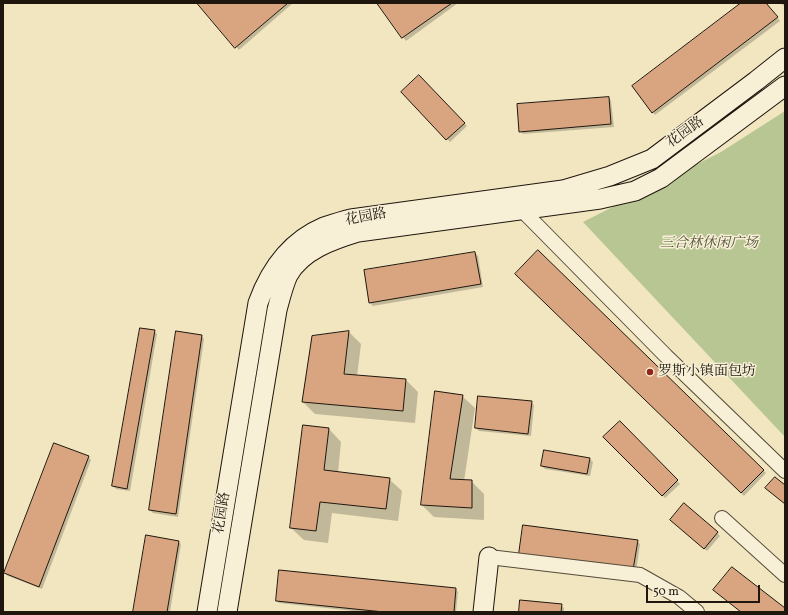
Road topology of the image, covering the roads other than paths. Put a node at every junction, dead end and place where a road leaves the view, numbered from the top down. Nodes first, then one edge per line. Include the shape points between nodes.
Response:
1 (785, 58) edge
2 (785, 86) edge
3 (516, 203) junction
4 (785, 471) edge
5 (722, 518) dead end
6 (489, 557) joint
7 (785, 575) edge
8 (208, 612) edge
9 (227, 612) edge
10 (484, 612) edge
11 (697, 612) edge

1 - 3 main road, 花园路 via 652,159 610,176
2 - 3 main road, 花园路 via 661,178 635,191 600,199
3 - 4 street via 666,356
3 - 8 main road, 花园路 via 351,219 323,227 306,237 276,265 258,302
3 - 9 main road, 花园路 via 358,232 314,250 303,257 288,275 277,310
5 - 7 street
6 - 10 main road
6 - 11 street via 640,574 679,597

